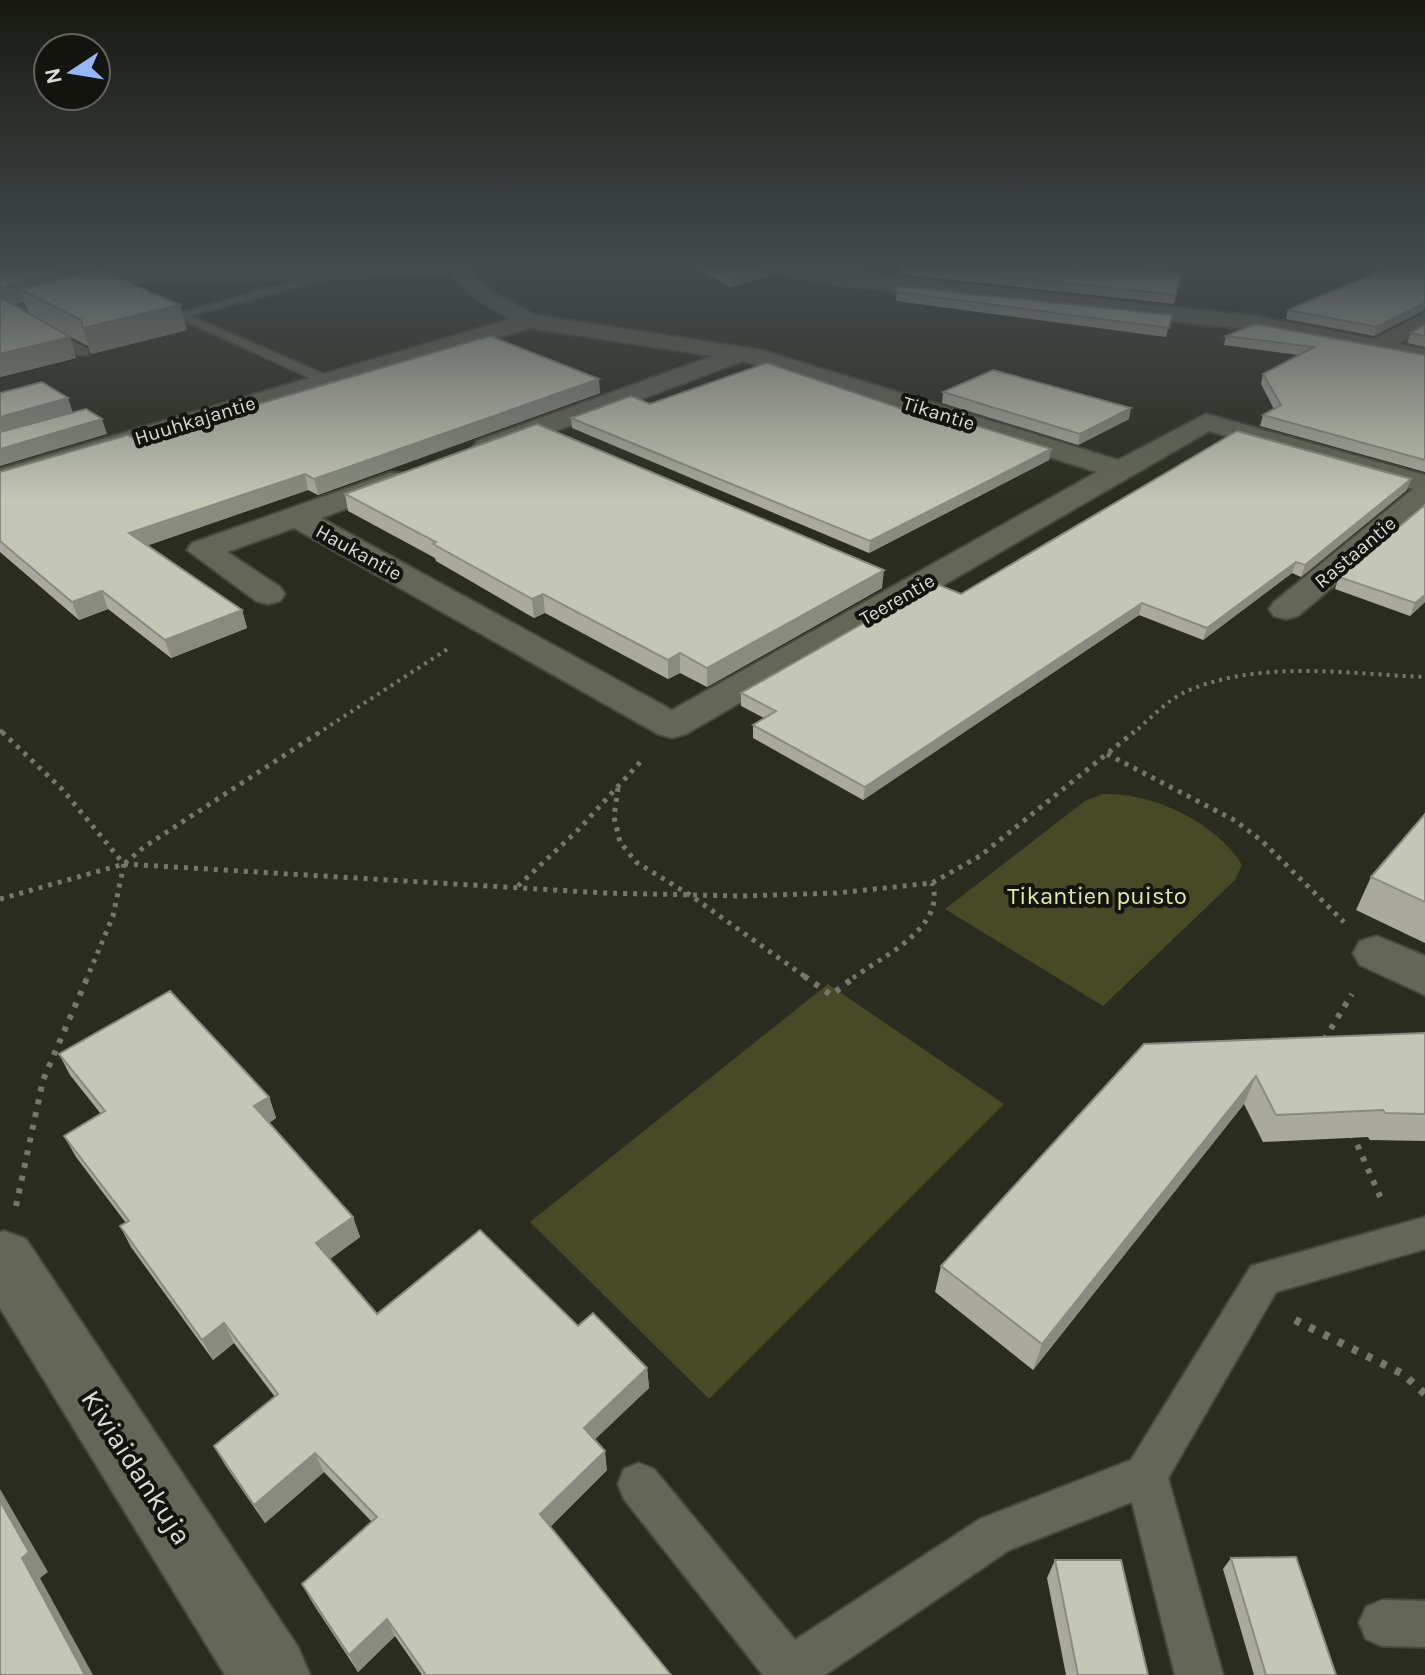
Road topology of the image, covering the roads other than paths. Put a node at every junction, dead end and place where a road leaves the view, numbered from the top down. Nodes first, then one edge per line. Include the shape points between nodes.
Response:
1 (68, 344) edge
2 (244, 344) edge
3 (449, 344) edge
4 (685, 344) edge
5 (1368, 344) edge
6 (1381, 344) edge
7 (1378, 346) junction
8 (83, 352) edge
9 (744, 353) junction
10 (1425, 356) edge
11 (326, 380) junction
12 (541, 428) junction
13 (585, 446) edge
14 (455, 459) edge
15 (426, 470) edge
16 (1121, 470) junction
17 (0, 478) edge
18 (1425, 484) edge
19 (1425, 494) edge
20 (296, 517) junction
21 (268, 594) dead end
22 (1286, 609) dead end
23 (672, 726) joint
24 (1412, 1235) edge
25 (4, 1259) road end
26 (1146, 1475) junction
27 (639, 1484) dead end
28 (270, 1675) edge
29 (1199, 1675) edge

1 - 8 lane
2 - 11 lane
3 - 11 street, Huuhkajantie
4 - 9 street, Tikantie
5 - 7 street
6 - 7 street
7 - 10 street
9 - 12 street
9 - 16 street, Tikantie
11 - 17 street, Huuhkajantie
12 - 13 street
12 - 14 street
15 - 20 street, Haukantie
16 - 18 street via 1206,422
16 - 23 street, Teerentie via 902,582
19 - 22 street, Rastaantie
20 - 21 street via 203,550
20 - 23 street, Haukantie
24 - 26 lane via 1264,1278
25 - 28 street, Kiviaidankuja
26 - 27 lane via 995,1534 790,1671
26 - 29 lane

